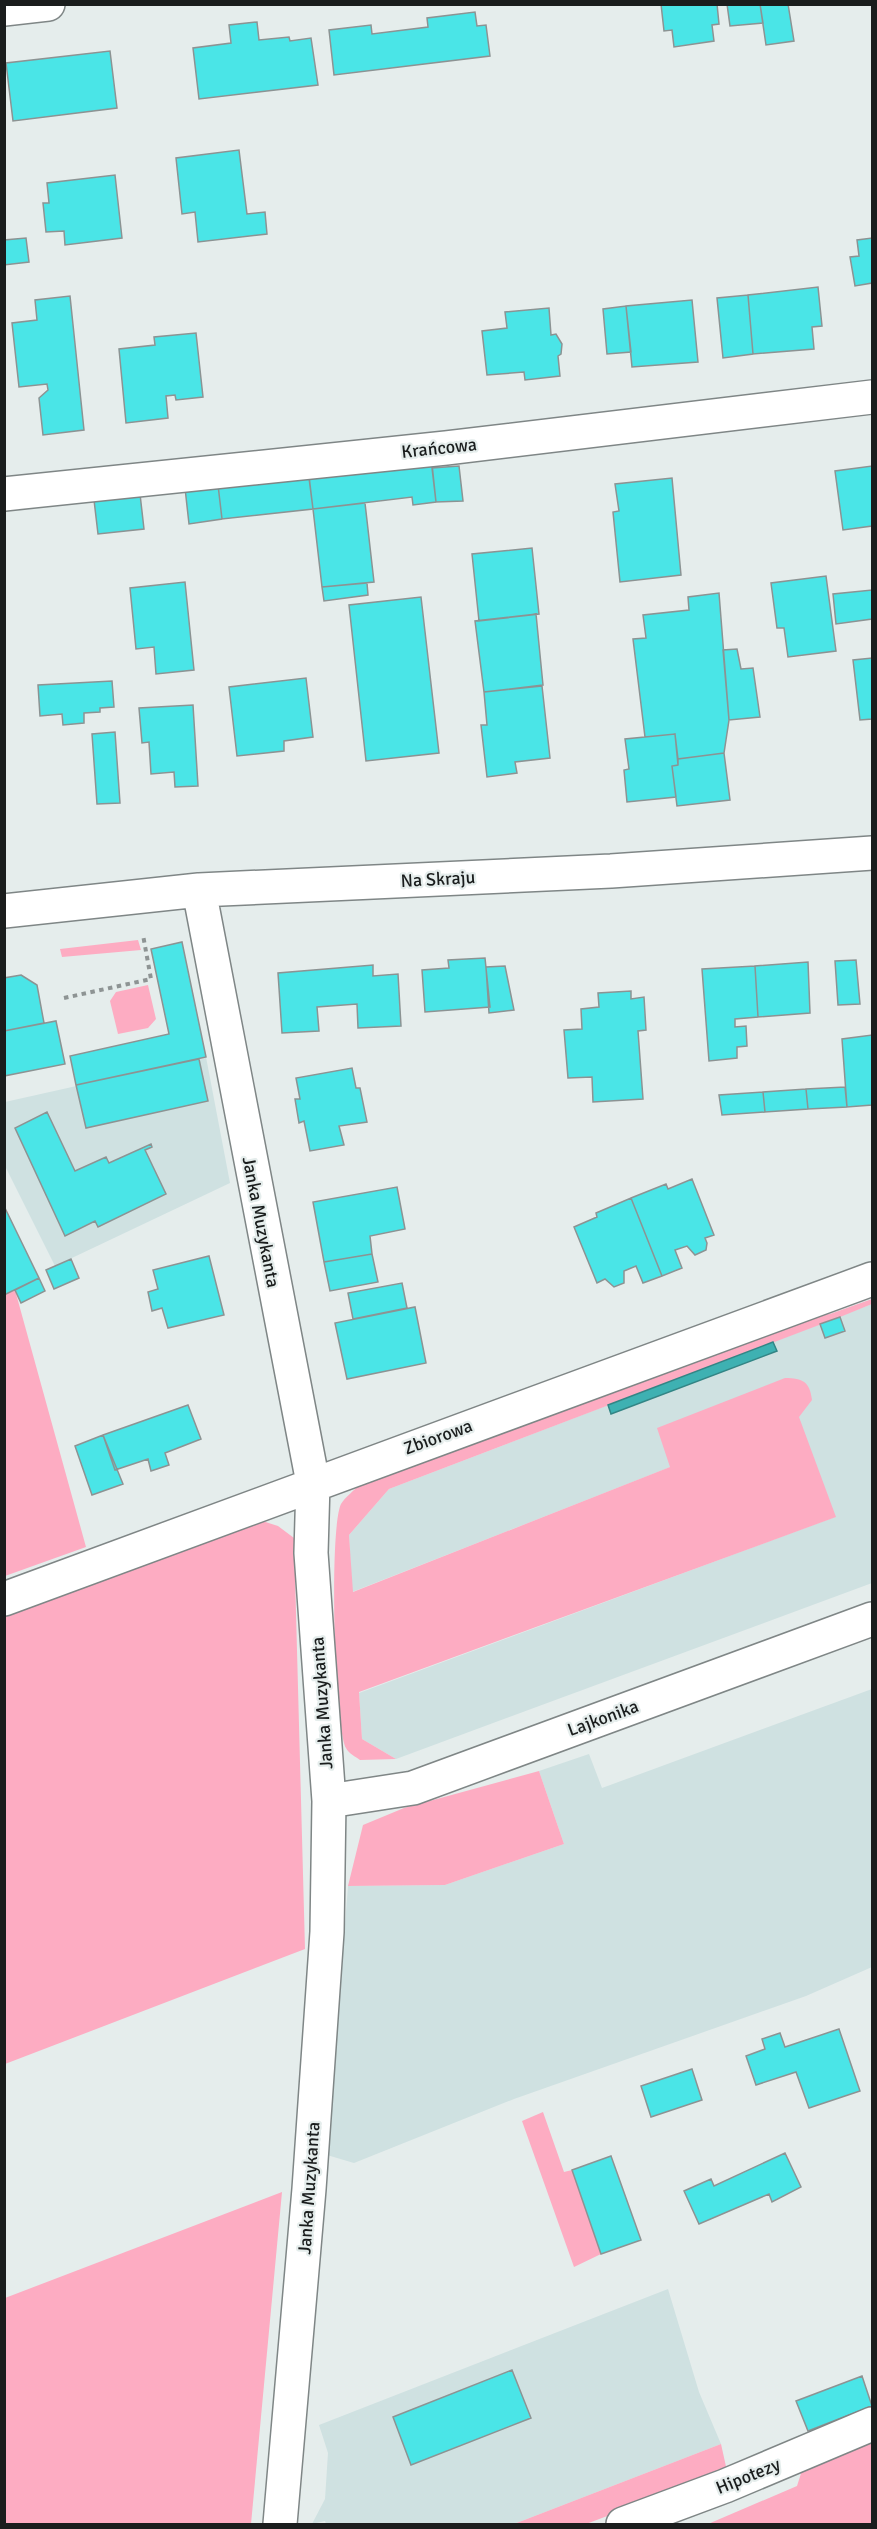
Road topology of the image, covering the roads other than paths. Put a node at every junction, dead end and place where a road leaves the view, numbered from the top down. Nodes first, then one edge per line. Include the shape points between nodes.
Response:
1 (48, 4) edge
2 (4, 9) edge
3 (873, 397) edge
4 (4, 494) edge
5 (873, 853) edge
6 (199, 890) junction
7 (4, 911) edge
8 (873, 1279) edge
9 (313, 1483) junction
10 (4, 1599) edge
11 (873, 1619) edge
12 (329, 1801) junction
13 (873, 2424) edge
14 (280, 2524) edge
15 (623, 2524) edge

1 - 2 street
3 - 4 street, Krańcowa
5 - 6 street, Na Skraju via 611,871
6 - 7 street, Na Skraju
6 - 9 street, Janka Muzykanta
8 - 9 street, Zbiorowa
9 - 10 street, Zbiorowa
9 - 12 street, Janka Muzykanta via 311,1553
11 - 12 street, Lajkonika via 413,1788
12 - 14 street, Janka Muzykanta via 326,1944
13 - 15 street, Hipotezy

